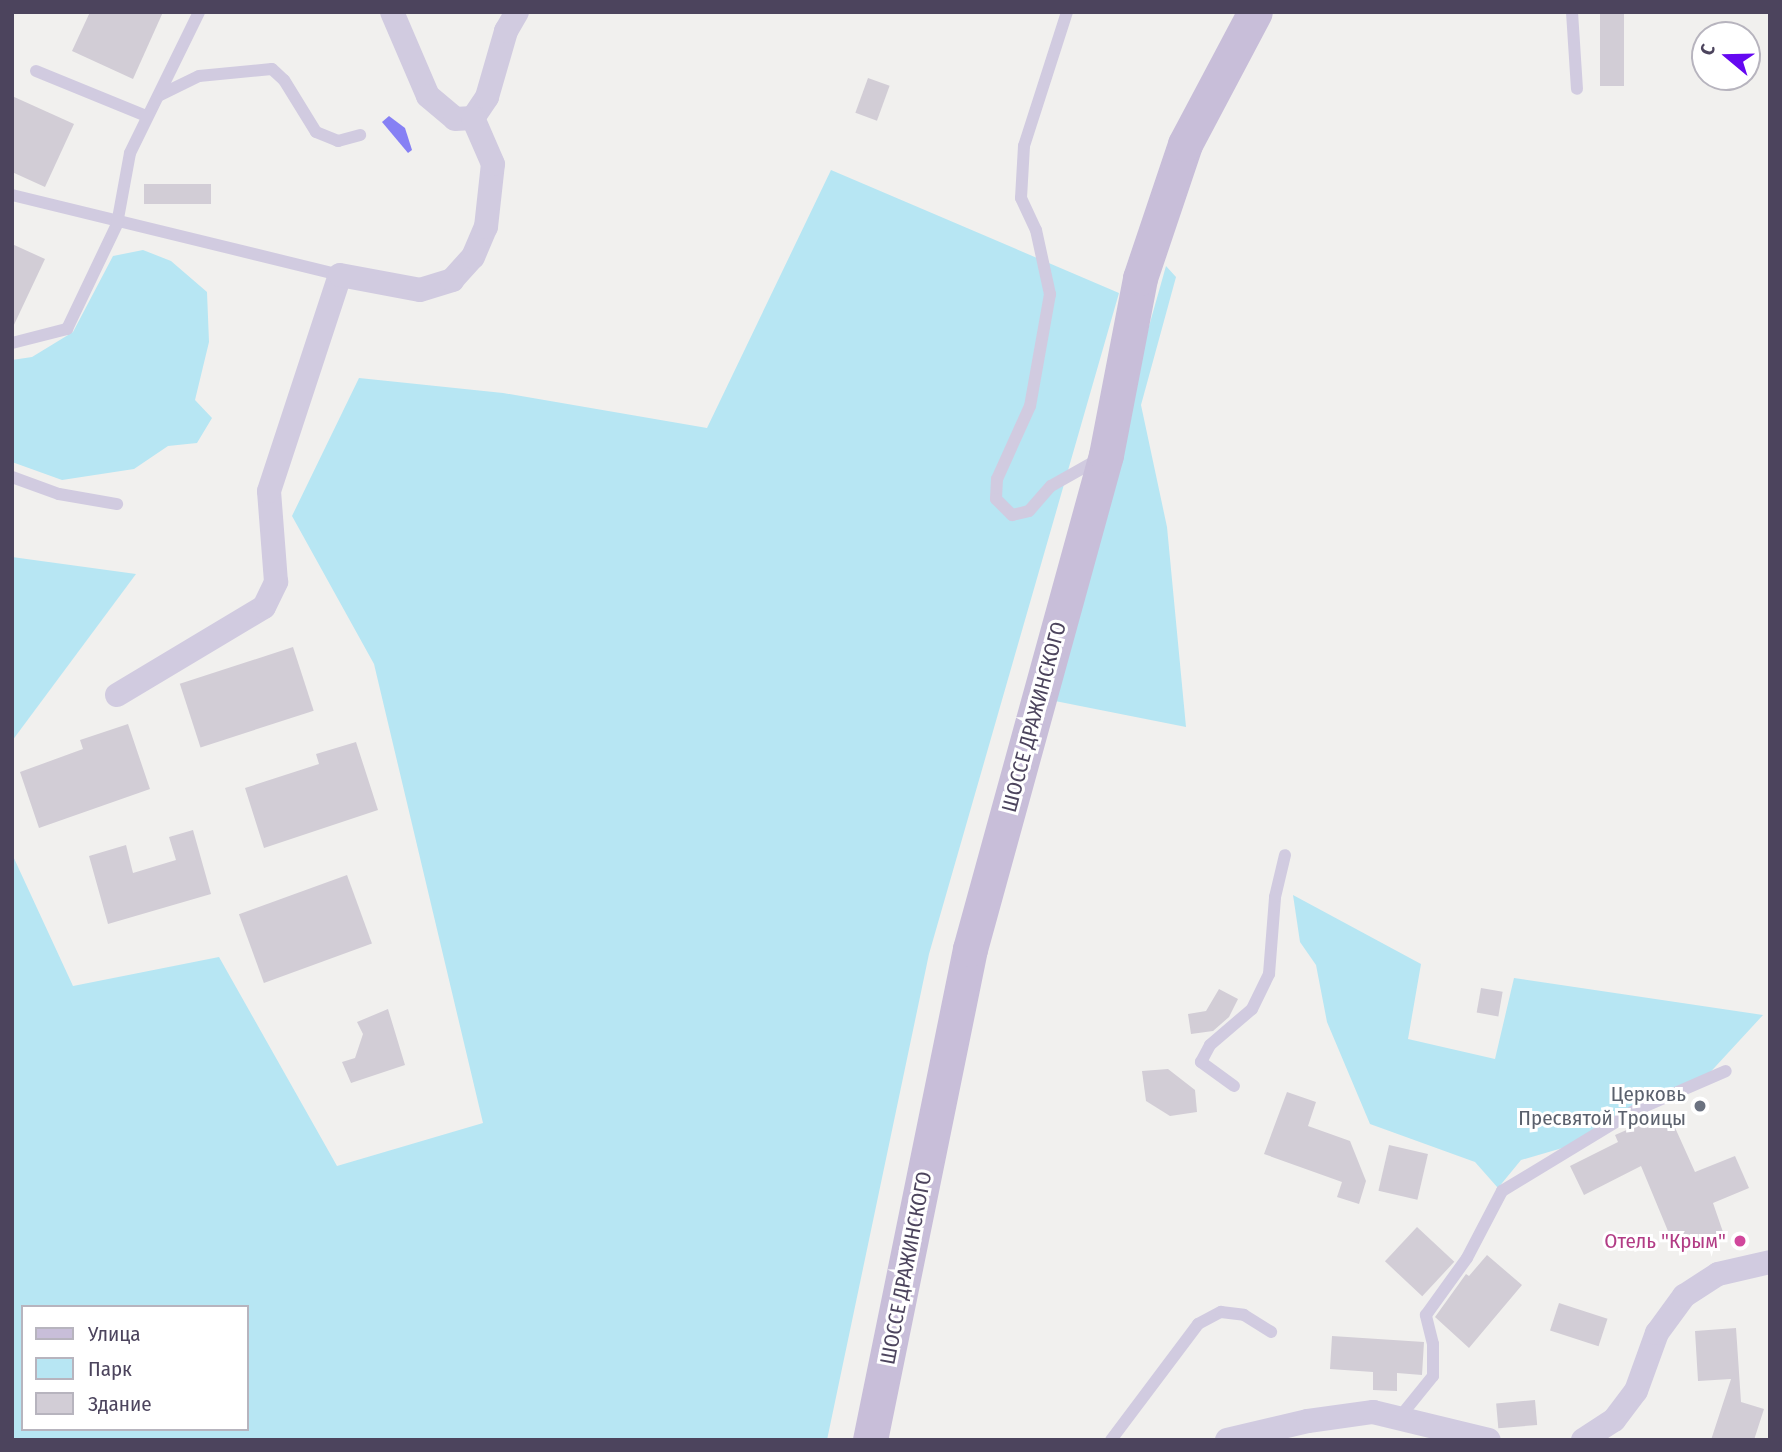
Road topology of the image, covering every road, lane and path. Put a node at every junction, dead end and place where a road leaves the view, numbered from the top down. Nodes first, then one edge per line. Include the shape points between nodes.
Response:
1 (199, 12) edge
2 (392, 12) edge
3 (517, 12) edge
4 (1067, 12) edge
5 (1255, 12) edge
6 (1572, 12) edge
7 (36, 71) dead end
8 (1577, 89) dead end
9 (159, 95) junction
10 (146, 116) junction
11 (473, 118) junction
12 (360, 135) dead end
13 (12, 195) edge
14 (117, 224) junction
15 (340, 275) junction
16 (12, 343) edge
17 (1106, 455) junction
18 (12, 477) edge
19 (117, 505) dead end
20 (117, 695) dead end
21 (1285, 855) dead end
22 (1726, 1071) dead end
23 (1234, 1086) dead end
24 (1770, 1262) edge
25 (1271, 1332) dead end
26 (1399, 1418) junction
27 (1246, 1438) edge
28 (1585, 1439) edge
29 (870, 1440) edge
30 (1111, 1440) edge
31 (1489, 1440) edge

1 - 9 lane
2 - 11 street via 428,96 455,119
3 - 11 street via 506,31 487,97
4 - 17 lane via 1024,146 1021,198 1036,230 1050,294 1030,406 997,479 996,499 1012,515 1029,511 1051,486
5 - 17 main road, ШОССЕ ДРАЖИНСКОГО via 1185,144 1140,278
6 - 8 lane
7 - 10 lane
9 - 10 lane
9 - 12 lane via 199,76 272,69 284,80 316,132 338,141
10 - 14 lane via 130,153
11 - 15 street via 493,164 486,227 473,257 452,280 420,290
13 - 14 lane
14 - 15 lane via 129,222
14 - 16 lane via 67,329
15 - 20 street via 269,491 276,582 264,607
17 - 29 main road, ШОССЕ ДРАЖИНСКОГО via 971,949
18 - 19 lane via 60,494
21 - 23 lane via 1275,897 1269,974 1252,1009 1210,1045 1201,1062
22 - 26 lane via 1634,1111 1502,1191 1467,1258 1426,1315 1433,1344 1433,1376
24 - 28 street via 1718,1274 1684,1296 1657,1333 1636,1391 1614,1420
25 - 30 lane via 1244,1315 1221,1312 1198,1324
26 - 27 street via 1373,1412
26 - 31 street

